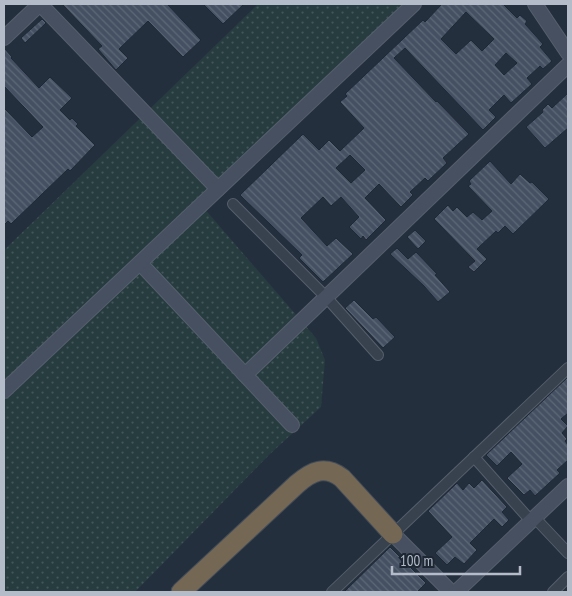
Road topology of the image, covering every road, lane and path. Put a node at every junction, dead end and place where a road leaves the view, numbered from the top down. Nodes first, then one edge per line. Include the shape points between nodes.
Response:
1 (40, 4) edge
2 (414, 4) edge
3 (535, 4) edge
4 (4, 38) edge
5 (568, 53) edge
6 (568, 65) edge
7 (218, 189) junction
8 (233, 204) dead end
9 (140, 263) junction
10 (326, 297) junction
11 (378, 355) dead end
12 (568, 368) edge
13 (245, 375) junction
14 (4, 391) edge
15 (292, 425) dead end
16 (474, 457) junction
17 (568, 486) edge
18 (533, 519) junction
19 (393, 534) junction
20 (568, 553) edge
21 (568, 577) edge
22 (181, 592) edge
23 (332, 592) edge
24 (451, 592) edge
25 (456, 592) edge
26 (553, 592) edge

1 - 4 street
1 - 7 street
2 - 7 street
3 - 5 street
6 - 10 street
7 - 9 street
8 - 10 street
9 - 13 street
9 - 14 street
10 - 11 street
10 - 13 street
12 - 16 street
13 - 15 street
16 - 18 street
16 - 19 street
17 - 18 street
18 - 20 street
18 - 25 street
19 - 22 highway via 342,478 326,470 316,472 297,484
19 - 23 street
19 - 24 street
21 - 26 street

